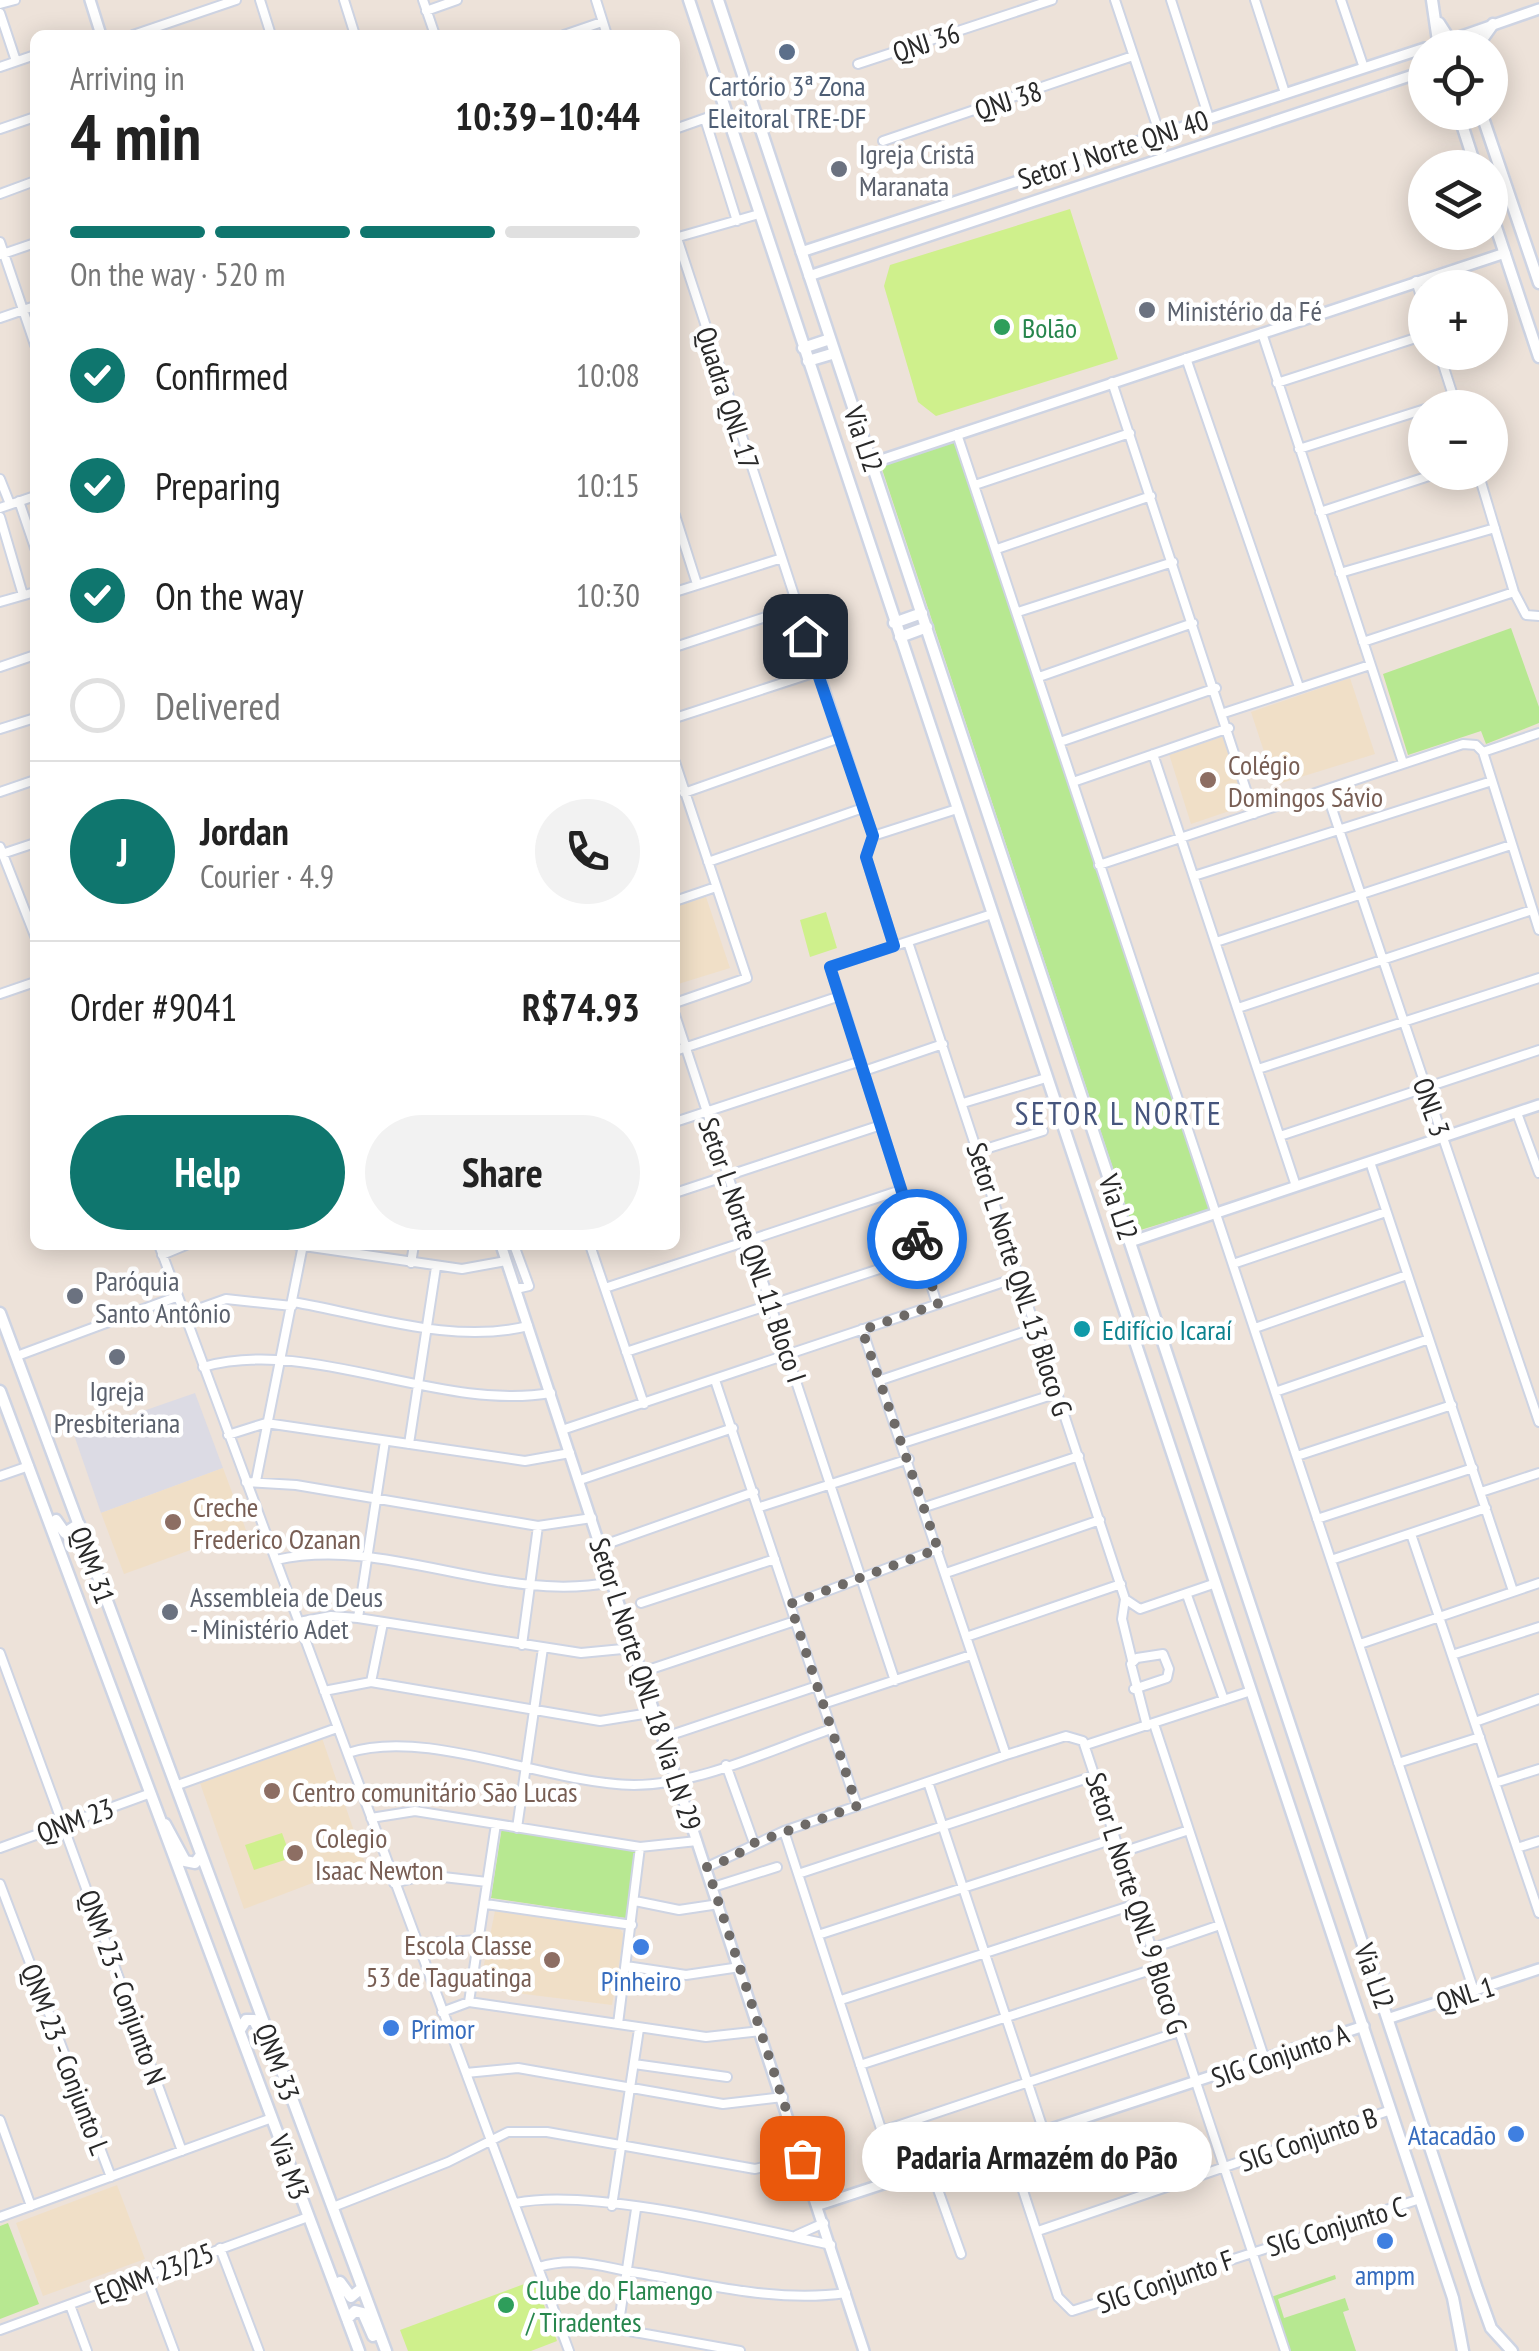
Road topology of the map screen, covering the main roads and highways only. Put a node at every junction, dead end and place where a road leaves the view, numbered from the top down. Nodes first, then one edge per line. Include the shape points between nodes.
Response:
1 (689, 0) edge
2 (718, 0) edge
3 (1432, 0) edge
4 (1438, 22) junction
5 (1493, 24) road end
6 (1436, 30) edge
7 (1443, 30) edge
8 (1489, 30) edge
9 (1508, 189) edge
10 (1504, 250) edge
11 (1539, 283) edge
12 (830, 339) junction
13 (1537, 345) edge
14 (803, 348) junction
15 (835, 353) junction
16 (1539, 357) edge
17 (808, 361) junction
18 (922, 614) junction
19 (894, 623) junction
20 (926, 627) junction
21 (900, 636) junction
22 (1072, 1071) junction
23 (1047, 1079) junction
24 (0, 1312) edge
25 (0, 1326) edge
26 (11, 1341) junction
27 (0, 1391) edge
28 (1184, 1406) junction
29 (1160, 1412) junction
30 (1189, 1422) junction
31 (1167, 1430) junction
32 (28, 1466) junction
33 (78, 1524) junction
34 (114, 1692) junction
35 (160, 1745) junction
36 (170, 1774) joint
37 (161, 1820) junction
38 (1326, 1834) junction
39 (1302, 1840) junction
40 (201, 1855) junction
41 (1333, 1858) junction
42 (1312, 1866) junction
43 (240, 2030) junction
44 (286, 2084) junction
45 (1387, 2098) junction
46 (1415, 2101) junction
47 (314, 2233) junction
48 (362, 2288) junction
49 (347, 2319) junction
50 (359, 2351) edge
51 (382, 2351) edge
52 (1463, 2351) edge
53 (1512, 2351) edge

1 - 14 main road, Via LJ2
2 - 12 main road, Via LJ2
3 - 4 main road
4 - 6 main road
4 - 7 main road
5 - 8 main road
9 - 11 main road
10 - 13 main road
12 - 14 main road
12 - 15 main road, Via LJ2
13 - 16 main road
14 - 17 main road, Via LJ2
15 - 17 main road
15 - 18 main road, Via LJ2
17 - 19 main road, Via LJ2
18 - 19 main road
18 - 20 main road, Via LJ2
19 - 21 main road, Via LJ2
20 - 21 main road
20 - 22 main road, Via LJ2
21 - 23 main road, Via LJ2
22 - 23 main road
22 - 28 main road, Via LJ2
23 - 29 main road, Via LJ2
24 - 26 main road
25 - 26 main road
26 - 33 main road, QNM 31
27 - 32 main road
28 - 29 main road
28 - 30 main road, Via LJ2
29 - 31 main road, Via LJ2
30 - 31 main road
30 - 38 main road, Via LJ2
31 - 39 main road, Via LJ2
32 - 33 main road via 61,1530 72,1532
32 - 34 main road
33 - 35 main road, QNM 31
34 - 35 main road via 120,1682 134,1685
34 - 37 main road
35 - 36 main road, QNM 31
36 - 40 main road, QNM 33
37 - 40 main road via 185,1861 198,1862
37 - 43 main road, Via M3
38 - 39 main road
38 - 41 main road, Via LJ2
39 - 42 main road, Via LJ2
40 - 44 main road, QNM 33
41 - 42 main road
41 - 46 main road, Via LJ2
42 - 45 main road, Via LJ2
43 - 44 main road via 254,2020
43 - 47 main road, Via M3
44 - 48 main road, QNM 33
45 - 46 main road via 1402,2105
45 - 52 main road, Via LJ2 via 1453,2298
46 - 53 main road, Via LJ2 via 1491,2328
47 - 48 main road via 344,2293 354,2297
47 - 49 main road
48 - 51 main road, QNM 33
49 - 50 main road
49 - 51 main road via 363,2313

